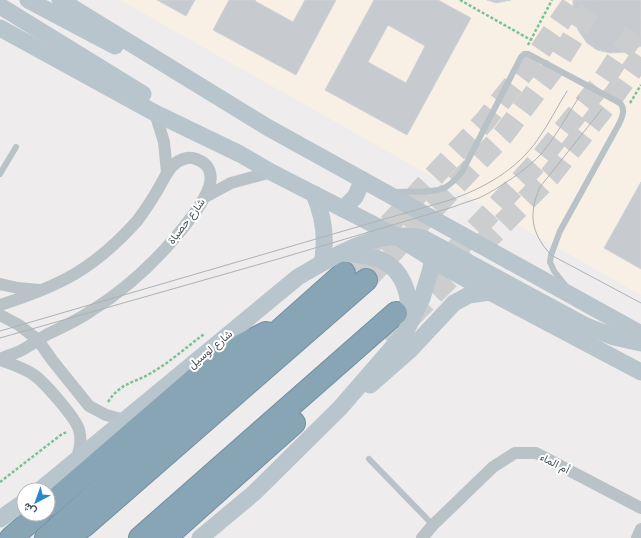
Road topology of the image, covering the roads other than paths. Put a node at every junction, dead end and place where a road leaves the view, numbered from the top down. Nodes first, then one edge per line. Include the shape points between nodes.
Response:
1 (28, 0) edge
2 (60, 0) edge
3 (0, 6) edge
4 (0, 28) edge
5 (155, 113) junction
6 (267, 127) junction
7 (16, 147) dead end
8 (240, 154) junction
9 (271, 172) junction
10 (167, 173) junction
11 (0, 174) edge
12 (363, 180) junction
13 (314, 194) junction
14 (391, 196) junction
15 (204, 197) junction
16 (343, 209) junction
17 (396, 236) junction
18 (431, 242) junction
19 (432, 259) junction
20 (322, 263) junction
21 (342, 263) junction
22 (366, 280) tunnel mouth
23 (0, 284) edge
24 (45, 290) junction
25 (490, 292) junction
26 (576, 299) junction
27 (0, 305) edge
28 (396, 313) dead end
29 (0, 315) edge
30 (286, 325) junction
31 (641, 334) edge
32 (396, 337) junction
33 (38, 340) junction
34 (641, 343) edge
35 (0, 359) edge
36 (641, 372) edge
37 (340, 408) junction
38 (125, 420) junction
39 (369, 459) dead end
40 (76, 460) junction
41 (50, 482) edge
42 (56, 499) edge
43 (16, 508) edge
44 (641, 508) edge
45 (0, 519) edge
46 (30, 522) edge
47 (433, 525) junction
48 (641, 529) edge
49 (11, 538) edge
50 (46, 538) edge
51 (67, 538) edge
52 (140, 538) edge
53 (165, 538) edge
54 (200, 538) edge
55 (422, 538) edge
56 (637, 538) edge

1 - 6 street
2 - 6 street
3 - 8 street
4 - 5 street
5 - 8 street
5 - 10 street via 164,142
6 - 12 street
7 - 11 lane
8 - 9 street
9 - 13 street
9 - 15 street via 231,183
10 - 15 street, شارع حصباة via 179,161 187,158 195,158 204,163 210,170 211,180
10 - 24 street, شارع حصباة via 140,217 120,240 72,277
12 - 14 street
12 - 16 street via 356,197
13 - 16 street
13 - 20 street via 324,226
14 - 18 street via 418,221
14 - 26 street
14 - 26 lane via 438,190 458,177 524,54 620,103 624,113 560,231 551,255 550,262 554,271
15 - 33 street, شارع حصباة via 183,228 132,282 90,312
16 - 17 street
17 - 18 street via 413,236
17 - 19 street
17 - 21 street, شارع لوسيل via 368,242
18 - 19 street
18 - 34 street via 586,326 614,337
19 - 25 street
19 - 32 street via 422,298
20 - 21 street, شارع لوسيل
20 - 38 street, شارع لوسيل via 298,277
21 - 30 highway
21 - 32 street via 377,258 391,266 402,279 409,295 410,312
22 - 51 highway
23 - 24 street
24 - 27 street, شارع حصباة
25 - 36 street
25 - 37 street via 469,295 454,303 394,365
26 - 31 street
28 - 52 highway
29 - 33 street via 19,325
30 - 42 highway via 251,340 218,359
30 - 50 highway
32 - 37 street
32 - 53 highway
33 - 35 street, شارع حصباة via 19,352
33 - 38 street via 89,406 101,414
35 - 40 street via 35,376 76,421 80,445
37 - 54 street via 254,493
38 - 40 street, شارع لوسيل
39 - 47 lane
40 - 41 street, شارع لوسيل
43 - 45 street
44 - 47 street, أم الماء via 536,453 515,453 493,467
46 - 49 highway
47 - 55 street, أم الماء
48 - 56 street

